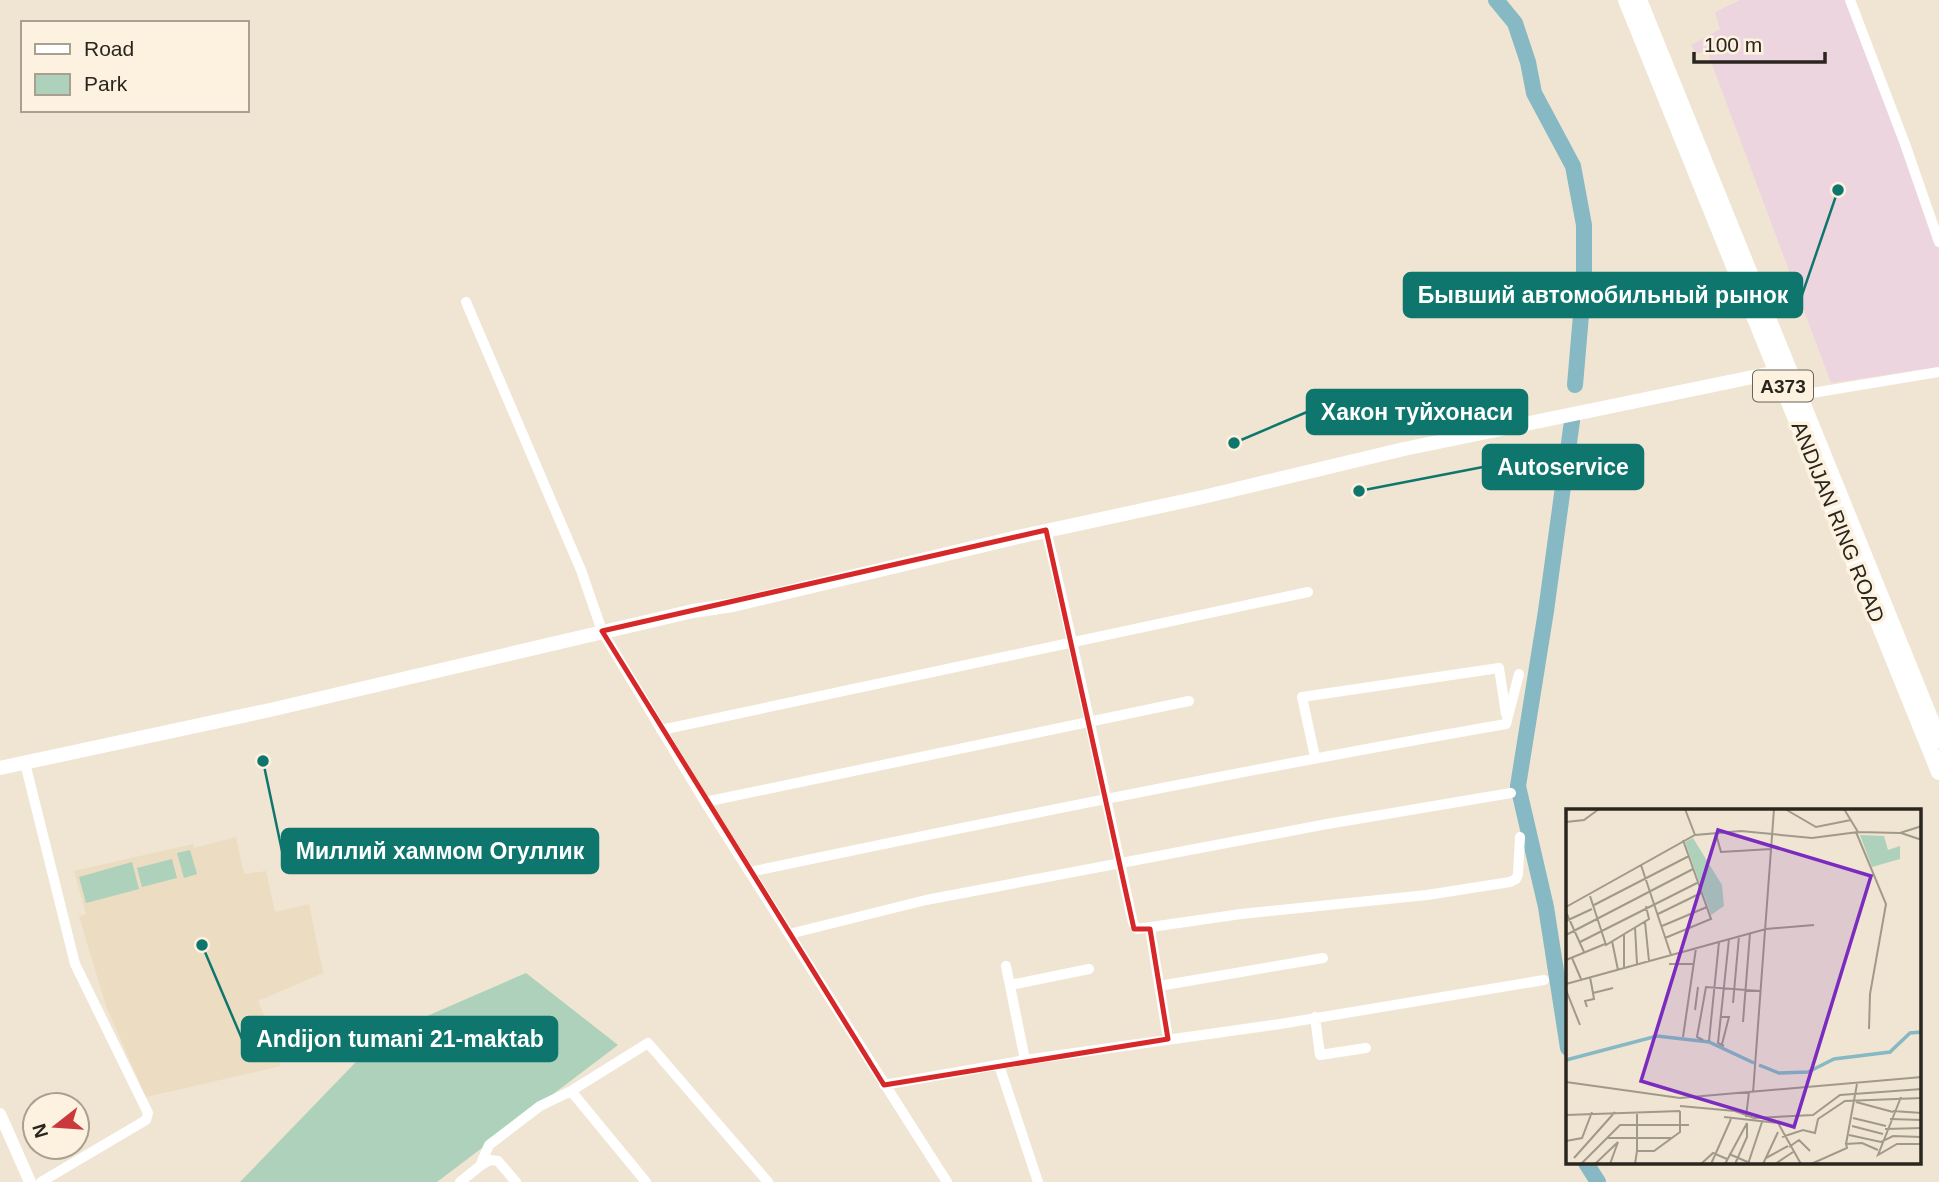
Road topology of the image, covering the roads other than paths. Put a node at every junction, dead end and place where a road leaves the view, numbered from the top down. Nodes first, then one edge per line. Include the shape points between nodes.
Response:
1 (1626, 0) edge
2 (1639, 0) edge
3 (1850, 0) edge
4 (1939, 242) edge
5 (466, 302) dead end
6 (1782, 370) junction
7 (1939, 372) edge
8 (1794, 396) junction
9 (1046, 530) junction
10 (1308, 592) dead end
11 (602, 631) junction
12 (1073, 643) junction
13 (1519, 674) dead end
14 (1189, 701) dead end
15 (1088, 722) junction
16 (1507, 722) junction
17 (661, 730) junction
18 (1939, 740) edge
19 (1315, 757) junction
20 (25, 763) junction
21 (0, 768) edge
22 (1939, 772) edge
23 (1511, 793) dead end
24 (1105, 797) junction
25 (705, 802) junction
26 (1520, 837) dead end
27 (1120, 864) junction
28 (750, 872) junction
29 (1150, 929) junction
30 (789, 934) junction
31 (1323, 958) dead end
32 (1006, 966) dead end
33 (1089, 969) dead end
34 (1544, 980) dead end
35 (1010, 985) junction
36 (1159, 986) junction
37 (1315, 1017) junction
38 (1168, 1039) junction
39 (1366, 1048) dead end
40 (1025, 1060) junction
41 (999, 1065) junction
42 (884, 1085) junction
43 (571, 1091) junction
44 (0, 1114) edge
45 (480, 1166) junction
46 (30, 1182) edge
47 (41, 1182) edge
48 (460, 1182) edge
49 (516, 1182) edge
50 (646, 1182) edge
51 (768, 1182) edge
52 (947, 1182) edge
53 (1038, 1182) edge

1 - 6 highway, ANDIJAN RING ROAD / A373
2 - 6 highway, ANDIJAN RING ROAD / A373
3 - 4 street
5 - 11 street via 581,570
6 - 8 highway, ANDIJAN RING ROAD / A373
6 - 9 main road
7 - 8 street
8 - 18 highway, ANDIJAN RING ROAD / A373
8 - 22 highway, ANDIJAN RING ROAD / A373
9 - 11 main road via 733,605
9 - 12 street
10 - 12 street
11 - 17 street
11 - 20 main road
12 - 15 street
12 - 17 street
13 - 16 street
14 - 15 street
15 - 24 street
15 - 25 street
16 - 19 street
16 - 19 street via 1499,668 1302,697
17 - 25 street
19 - 24 street
20 - 21 main road
20 - 47 street via 75,964 148,1113 146,1120
23 - 27 street
24 - 27 street
24 - 28 street
25 - 28 street
26 - 29 street via 1518,874 1510,882
27 - 29 street via 1133,923 1137,929
27 - 30 street via 926,900
28 - 30 street
29 - 36 street
30 - 42 street
31 - 36 street
32 - 35 street
33 - 35 street
34 - 37 street
35 - 40 street
36 - 38 street
37 - 38 street
37 - 39 street via 1320,1055
38 - 40 street
40 - 41 street
41 - 42 street
41 - 53 street
42 - 52 street
43 - 45 street via 540,1106 489,1145
43 - 50 street
43 - 51 street via 648,1043
44 - 46 street
45 - 48 street
45 - 49 street via 498,1161

